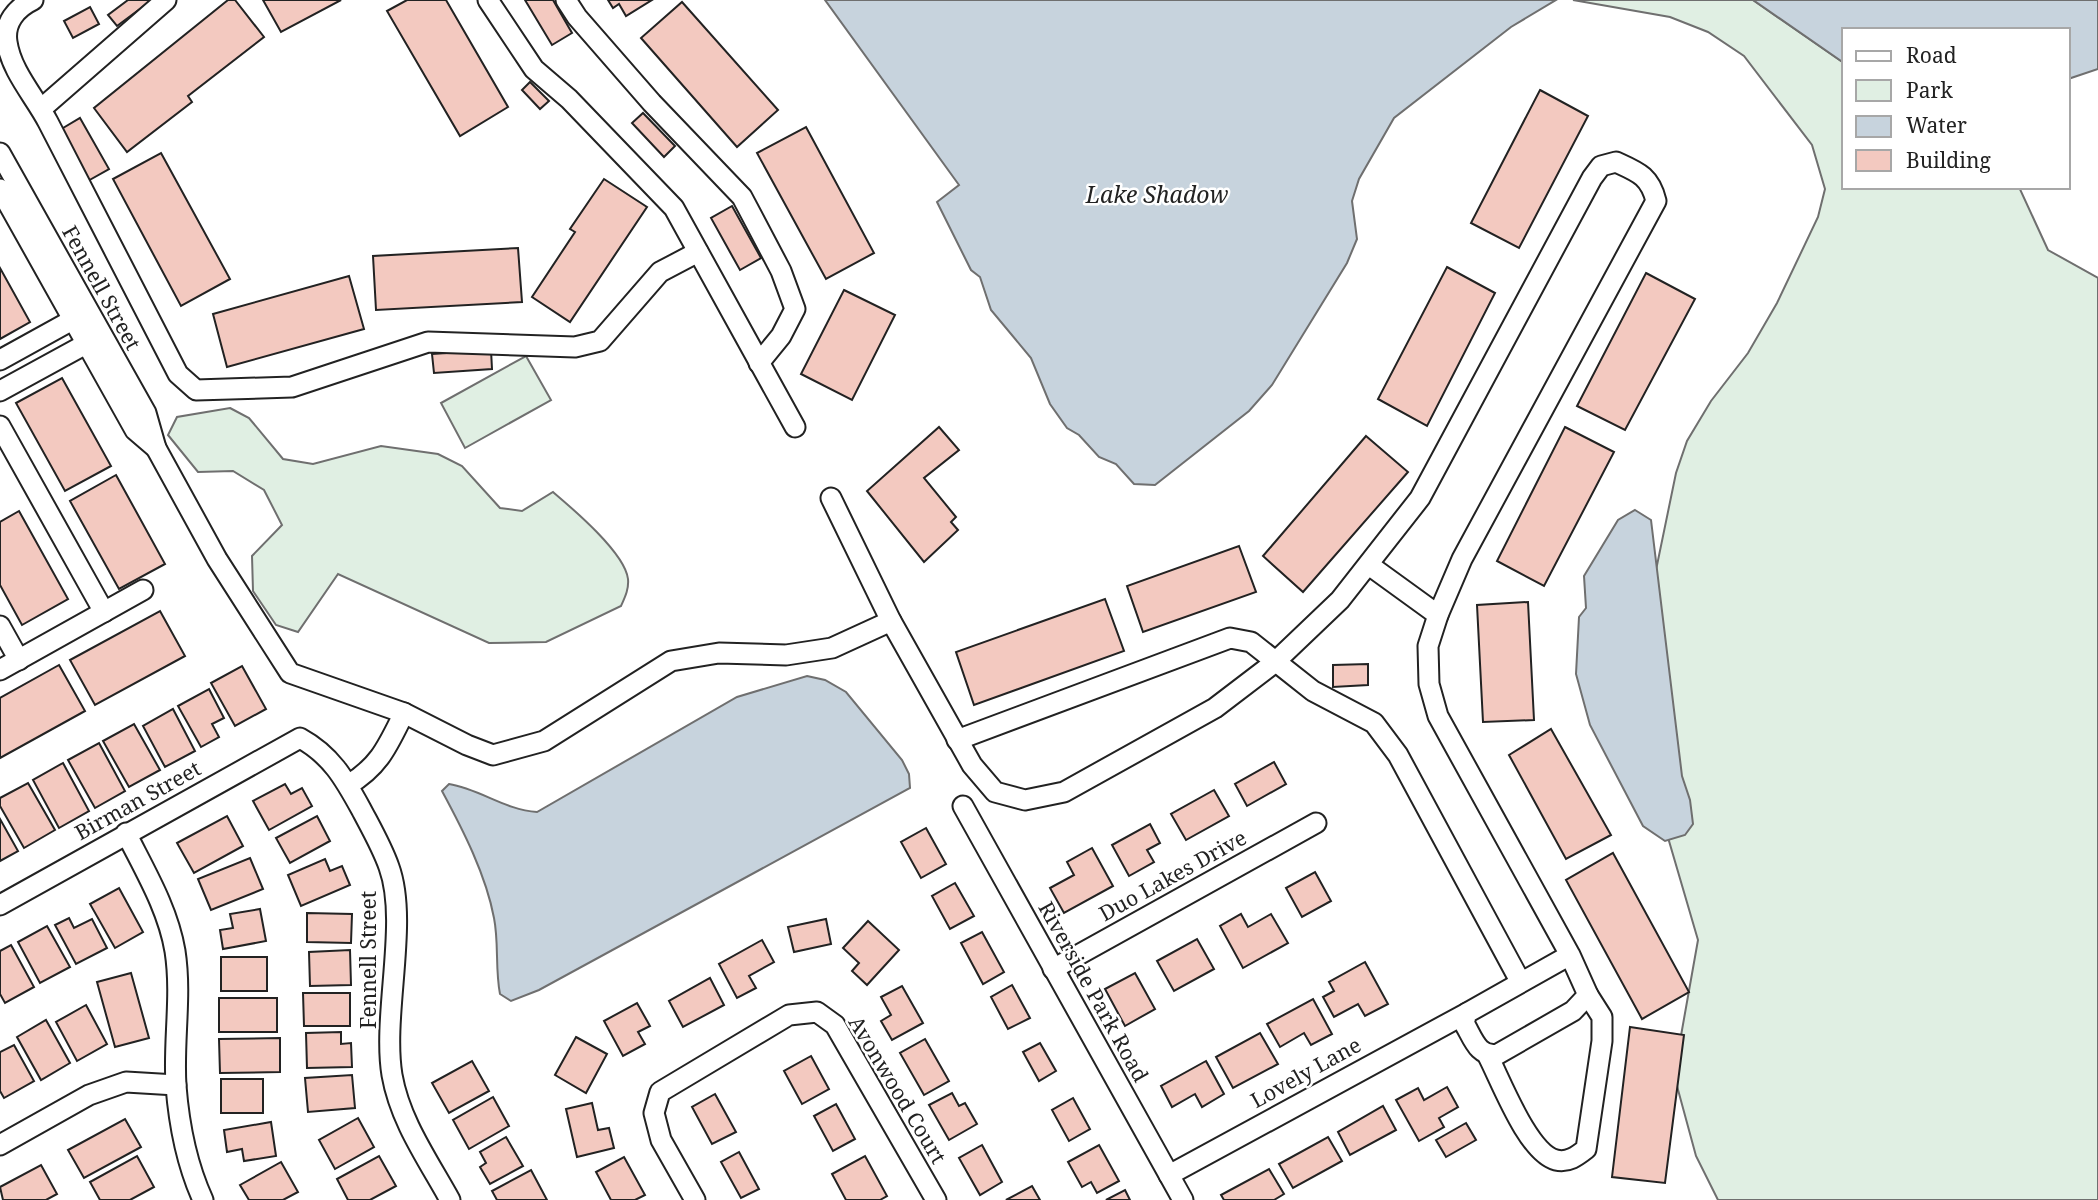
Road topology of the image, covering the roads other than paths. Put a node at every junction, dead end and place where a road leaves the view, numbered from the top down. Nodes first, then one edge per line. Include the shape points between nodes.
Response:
1 (33, 0) edge
2 (166, 0) edge
3 (488, 0) edge
4 (566, 0) edge
5 (41, 109) junction
6 (0, 153) edge
7 (0, 189) edge
8 (698, 252) junction
9 (81, 315) junction
10 (94, 340) junction
11 (8, 356) edge
12 (759, 363) junction
13 (29, 375) junction
14 (0, 391) edge
15 (0, 426) edge
16 (795, 427) dead end
17 (831, 498) dead end
18 (1369, 565) junction
19 (143, 590) dead end
20 (104, 612) junction
21 (1438, 615) junction
22 (891, 621) junction
23 (0, 626) edge
24 (19, 660) junction
25 (1274, 663) junction
26 (0, 670) edge
27 (404, 713) junction
28 (300, 738) joint
29 (957, 740) junction
30 (348, 785) junction
31 (963, 806) dead end
32 (1316, 823) dead end
33 (126, 833) junction
34 (0, 905) edge
35 (1570, 955) junction
36 (1053, 969) junction
37 (1520, 981) junction
38 (1588, 995) junction
39 (1467, 1013) junction
40 (1488, 1056) junction
41 (176, 1085) junction
42 (0, 1145) edge
43 (1169, 1175) junction
44 (203, 1200) edge
45 (450, 1200) edge
46 (695, 1200) edge
47 (936, 1200) edge
48 (1183, 1200) edge

1 - 5 street via 8,22 6,40 11,60
2 - 5 street
3 - 8 street via 534,69 674,208
4 - 12 street via 652,103 742,197 781,271 795,309
5 - 8 street via 178,374 196,390 292,387 428,342 575,347 600,341 660,272
6 - 9 street, Fennell Street
7 - 9 street, Fennell Street
8 - 12 street
9 - 10 street, Fennell Street
9 - 11 street
10 - 13 street
10 - 27 street, Fennell Street via 146,413 156,448 217,559 290,673
11 - 13 street
12 - 16 street
13 - 14 street
15 - 20 street
17 - 22 street
18 - 21 street
18 - 21 street via 1420,498 1591,178 1601,166 1616,162 1644,174 1656,201 1462,559
18 - 25 street via 1340,600
19 - 20 street
20 - 24 street
21 - 35 street via 1428,646 1429,684 1438,716
22 - 27 street, Fennell Street via 832,648 786,654 719,653 671,661 544,741 494,755
22 - 29 street
23 - 24 street
24 - 26 street
25 - 29 street via 1251,642 1230,638
25 - 29 street via 1215,708 1064,792 1025,800 995,792
25 - 37 street via 1313,691 1374,723 1398,755
27 - 30 street via 383,754 368,773
28 - 30 street, Fennell Street via 320,749
28 - 33 street, Birman Street
30 - 45 street, Fennell Street via 390,868 395,906 392,1073 403,1115
31 - 36 street, Riverside Park Road
32 - 36 street, Duo Lakes Drive
33 - 34 street, Birman Street
33 - 41 street via 160,899 175,949
35 - 37 street, Lovely Lane
35 - 38 street
36 - 43 street, Riverside Park Road
37 - 39 street, Lovely Lane
38 - 40 street via 1573,1011
38 - 40 street via 1602,1017 1602,1041 1586,1149 1572,1159 1556,1160 1531,1140
39 - 40 street via 1464,1023 1481,1053
39 - 43 street, Lovely Lane
41 - 42 street via 126,1082 114,1086
41 - 44 street via 183,1136
43 - 48 street, Riverside Park Road
46 - 47 street, Avonwood Court via 661,1140 654,1113 660,1091 789,1015 817,1012 835,1025

